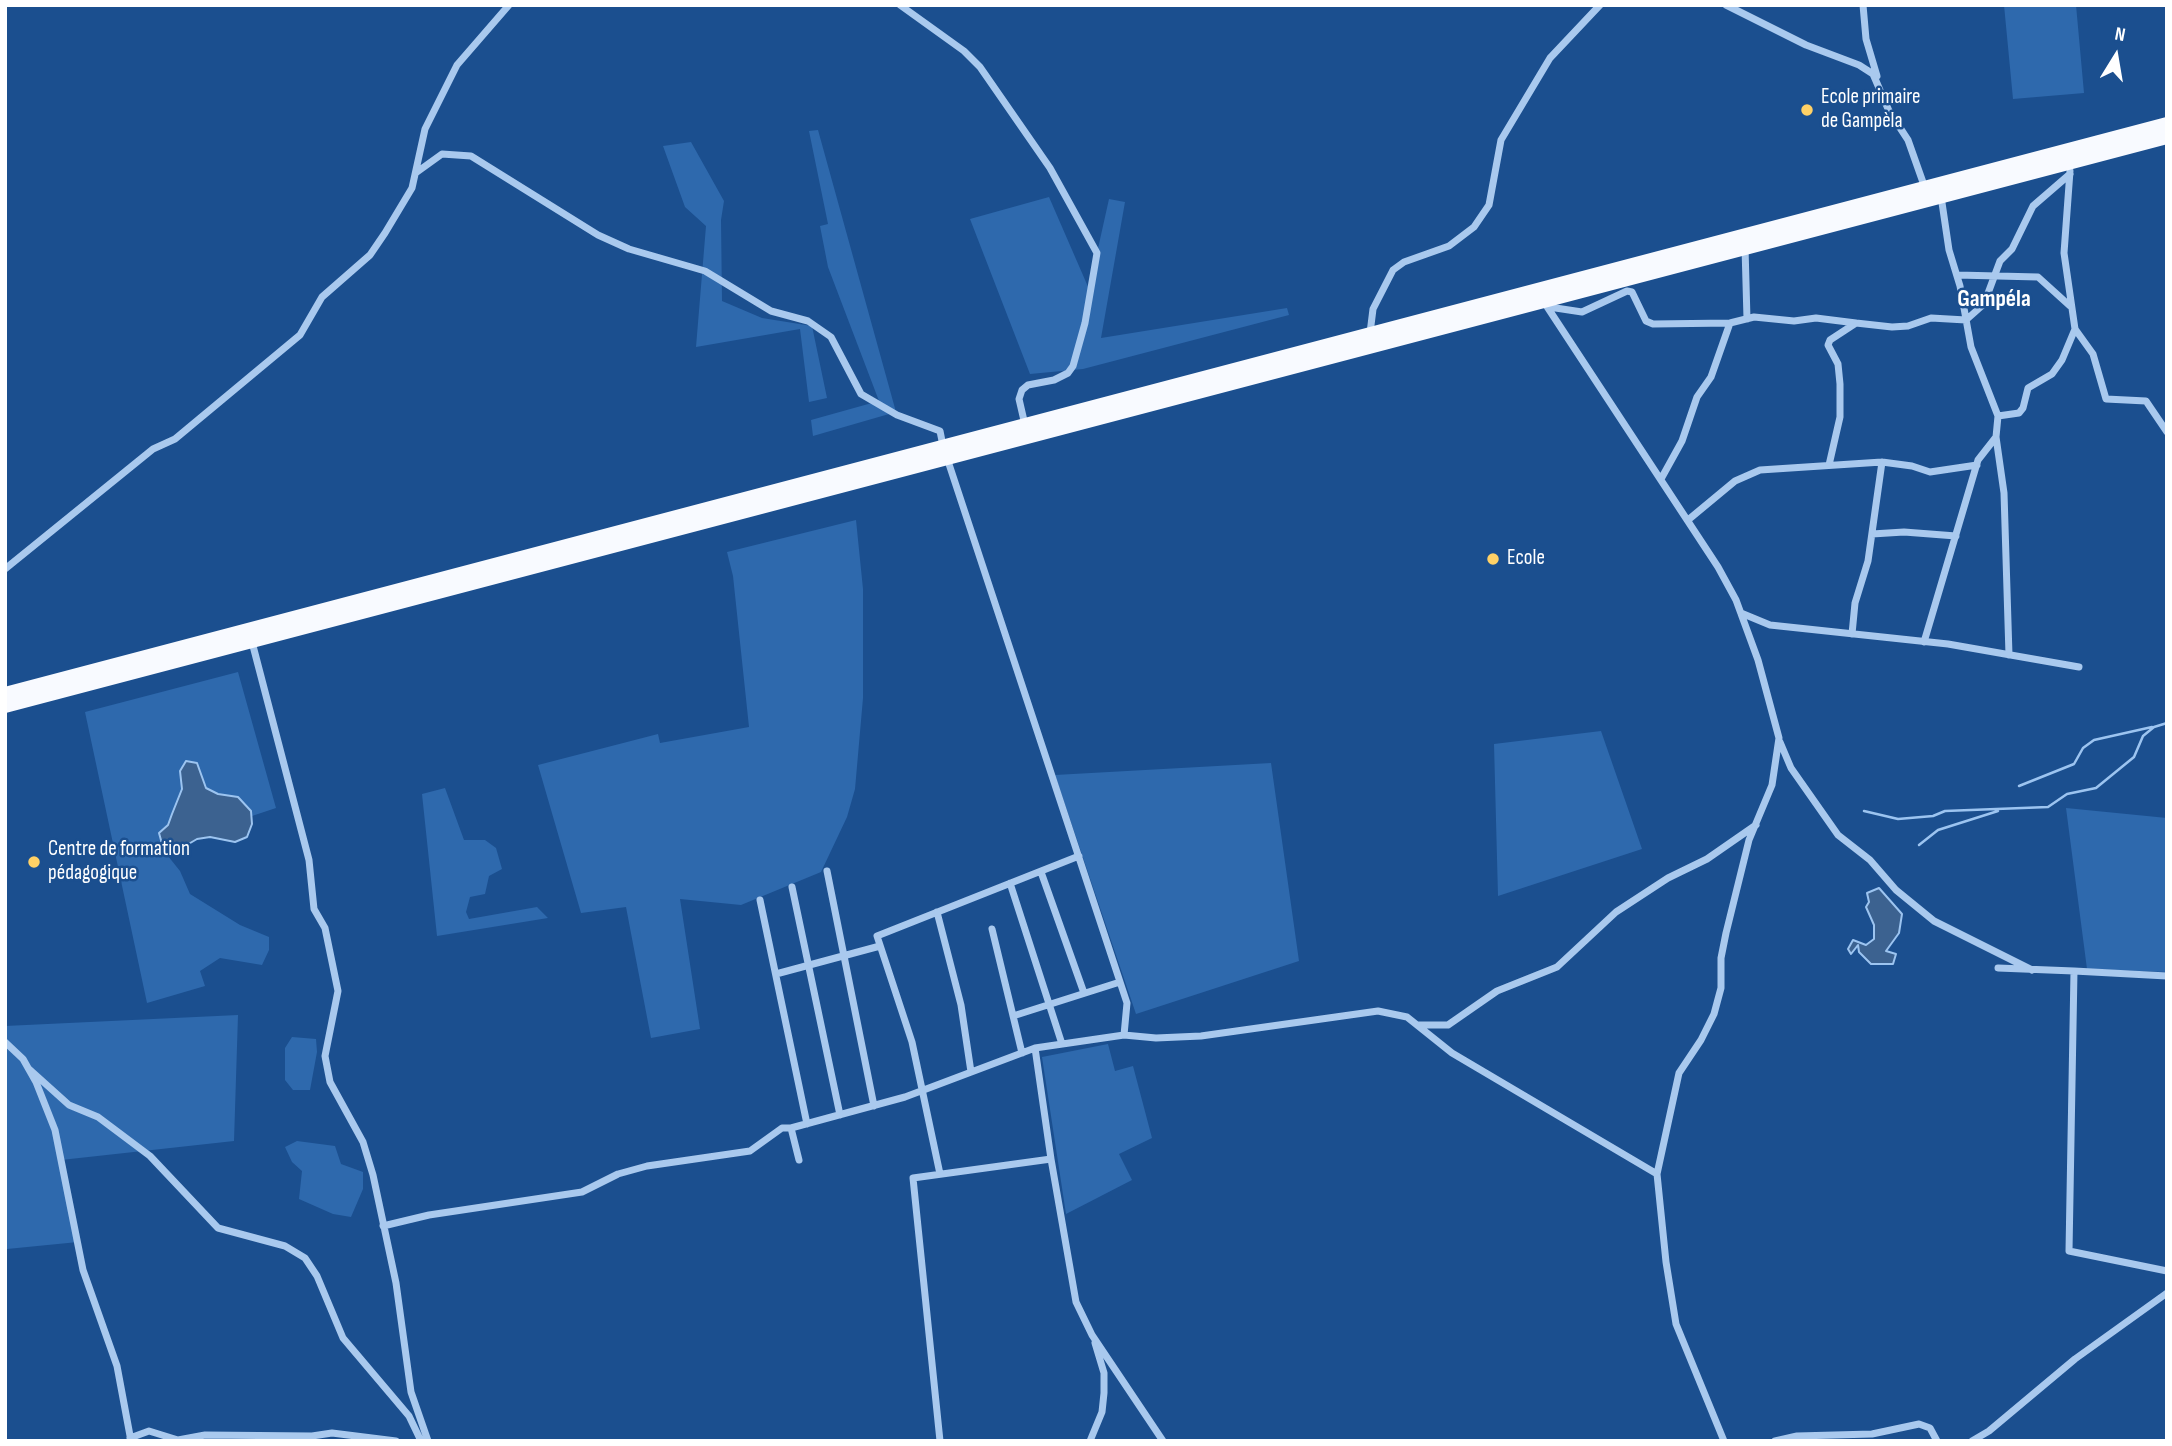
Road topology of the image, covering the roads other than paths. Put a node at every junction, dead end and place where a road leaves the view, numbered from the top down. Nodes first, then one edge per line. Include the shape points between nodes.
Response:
1 (509, 5) edge
2 (900, 5) edge
3 (1600, 5) edge
4 (1726, 5) edge
5 (1863, 5) edge
6 (1878, 81) junction
7 (2167, 124) edge
8 (2167, 137) edge
9 (2070, 168) junction
10 (417, 173) junction
11 (1925, 188) junction
12 (1941, 196) junction
13 (1745, 247) junction
14 (1957, 275) junction
15 (1994, 275) junction
16 (1546, 304) junction
17 (2071, 306) junction
18 (1747, 319) junction
19 (1966, 320) junction
20 (1730, 323) junction
21 (1856, 323) junction
22 (2075, 330) junction
23 (1370, 334) junction
24 (1998, 416) junction
25 (1025, 425) junction
26 (2167, 432) edge
27 (1996, 437) junction
28 (945, 452) junction
29 (1882, 462) junction
30 (1829, 465) junction
31 (1977, 465) junction
32 (1661, 479) junction
33 (1688, 520) junction
34 (1872, 534) junction
35 (1956, 536) junction
36 (5, 569) edge
37 (1741, 613) junction
38 (1852, 634) junction
39 (251, 641) junction
40 (1924, 642) junction
41 (2009, 655) junction
42 (2079, 667) dead end
43 (5, 694) edge
44 (5, 706) edge
45 (1779, 738) junction
46 (1756, 824) junction
47 (1079, 856) junction
48 (827, 871) dead end
49 (1041, 872) junction
50 (1010, 883) junction
51 (792, 887) dead end
52 (760, 900) dead end
53 (937, 912) junction
54 (992, 929) dead end
55 (880, 946) junction
56 (844, 956) junction
57 (809, 965) junction
58 (1998, 968) dead end
59 (2032, 970) junction
60 (2074, 971) junction
61 (776, 974) junction
62 (2167, 976) edge
63 (1120, 982) junction
64 (1084, 993) junction
65 (1049, 1004) junction
66 (1013, 1016) junction
67 (1417, 1025) junction
68 (1124, 1035) junction
69 (5, 1042) edge
70 (1062, 1044) junction
71 (1035, 1048) junction
72 (1022, 1053) junction
73 (29, 1069) junction
74 (971, 1072) junction
75 (924, 1090) junction
76 (874, 1106) junction
77 (840, 1115) junction
78 (807, 1124) junction
79 (791, 1128) junction
80 (1051, 1159) junction
81 (799, 1160) dead end
82 (940, 1174) junction
83 (1657, 1174) junction
84 (383, 1226) junction
85 (2167, 1271) edge
86 (2167, 1293) edge
87 (1092, 1335) junction
88 (130, 1439) edge
89 (1722, 1439) edge
90 (396, 1441) edge
91 (421, 1441) edge
92 (428, 1441) edge
93 (940, 1441) edge
94 (1090, 1441) edge
95 (1163, 1441) edge
96 (1734, 1441) edge
97 (1775, 1441) edge
98 (1937, 1441) edge
99 (1972, 1441) edge

1 - 10 street via 457,65 425,129
2 - 25 street via 980,67 1050,168 1097,253 1073,366 1054,380 1022,390 1019,399
3 - 23 street via 1550,58 1501,140 1489,205 1474,227 1449,246 1393,270 1373,309
4 - 6 street via 1806,45 1859,65
5 - 6 street
6 - 11 street via 1889,111 1908,140
7 - 11 highway
8 - 9 highway
9 - 12 highway
9 - 15 street via 2033,206
9 - 17 street via 2064,253
10 - 28 street via 442,154 471,156 598,235 705,271 771,311 808,321 831,337 861,394 897,415 940,431
10 - 36 street via 370,255 322,297 288,347
11 - 23 highway
12 - 13 highway
12 - 14 street
13 - 16 highway
13 - 18 street
14 - 15 street
14 - 19 street
15 - 17 street via 2038,277
15 - 19 street via 1984,304
16 - 20 street via 1582,312 1626,291 1632,292 1646,321 1653,324
16 - 28 highway
16 - 32 street
17 - 22 street
18 - 20 street
18 - 21 street via 1816,318
19 - 21 street via 1931,318 1892,327
19 - 24 street via 1971,347
20 - 32 street via 1711,377 1697,397 1682,441
21 - 30 street via 1828,345 1838,364 1840,384 1840,417
22 - 24 street via 2052,374 2028,388 2019,413
22 - 26 street via 2093,354 2106,399 2146,401
23 - 25 highway
24 - 27 street
25 - 28 highway
27 - 31 street
27 - 41 street via 2004,493
28 - 39 highway
28 - 43 highway
28 - 47 street
29 - 30 street
29 - 31 street via 1930,472
29 - 34 street
30 - 33 street via 1745,475
31 - 35 street
32 - 33 street
33 - 37 street
34 - 35 street
34 - 38 street
35 - 40 street
37 - 38 street via 1770,625
37 - 45 street
38 - 40 street
39 - 44 highway
39 - 84 street via 309,860 314,909 325,928 338,991 325,1056 331,1082 363,1142
40 - 41 street
41 - 42 street
45 - 46 street via 1773,785
45 - 59 street via 1791,768 1838,835 1870,860 1896,890 1934,921
46 - 67 street via 1707,859 1616,912 1558,967 1497,991 1448,1025
46 - 83 street via 1726,933 1721,988 1710,1023 1679,1073
47 - 49 street
47 - 63 street
48 - 56 street
49 - 50 street
49 - 64 street
50 - 53 street
50 - 65 street
51 - 57 street
52 - 61 street
53 - 55 street via 877,936
53 - 74 street via 961,1005
54 - 66 street
55 - 56 street
55 - 75 street
56 - 57 street
56 - 76 street
57 - 61 street
57 - 77 street
58 - 59 street
59 - 60 street
60 - 62 street
60 - 85 street via 2068,1251
61 - 78 street
63 - 64 street
63 - 68 street via 1127,1003
64 - 65 street
65 - 66 street
65 - 70 street
66 - 72 street
67 - 68 street via 1407,1017 1378,1012 1201,1036
67 - 83 street via 1452,1054
68 - 70 street
69 - 73 street
70 - 71 street
71 - 72 street
71 - 80 street
72 - 74 street
73 - 88 street via 55,1129 83,1269 117,1366
73 - 91 street via 69,1105 98,1117 150,1156 218,1228 285,1246 305,1258 343,1338 409,1416
74 - 75 street
75 - 76 street
75 - 82 street
76 - 77 street
77 - 78 street
78 - 79 street
79 - 81 street
79 - 84 street via 782,1128 750,1151 647,1166 582,1192
80 - 82 street
80 - 87 street via 1076,1302
82 - 93 street via 913,1178
83 - 89 street via 1676,1324
84 - 92 street via 411,1392
86 - 99 street
87 - 94 street via 1104,1373 1104,1393
87 - 95 street
88 - 90 street via 149,1431 178,1440 205,1435 332,1433
89 - 96 street
97 - 98 street via 1872,1434 1924,1424

